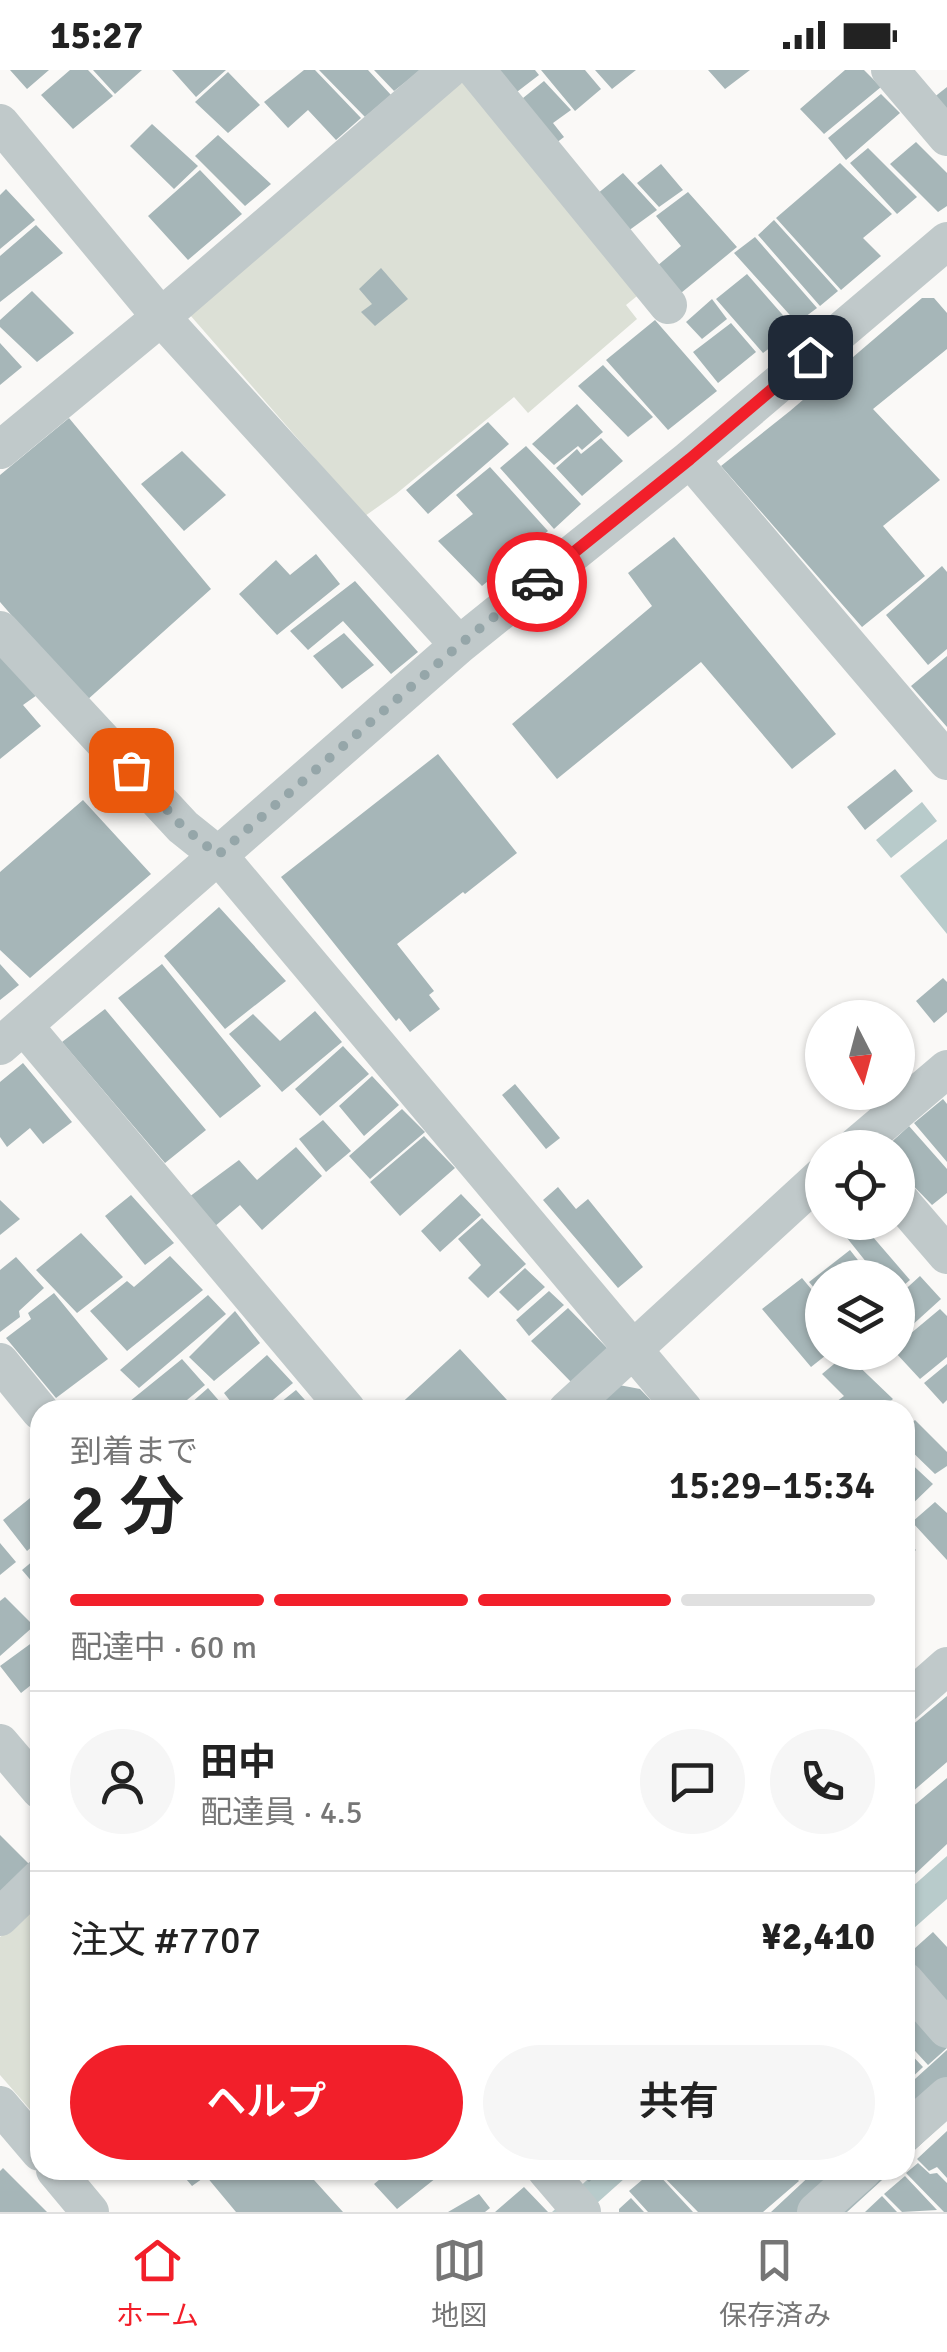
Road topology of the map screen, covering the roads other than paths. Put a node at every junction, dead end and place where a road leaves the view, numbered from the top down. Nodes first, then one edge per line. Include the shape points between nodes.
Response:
1 (448, 70) edge
2 (476, 70) edge
3 (890, 70) edge
4 (0, 124) edge
5 (947, 137) edge
6 (941, 257) edge
7 (668, 306) dead end
8 (162, 317) junction
9 (0, 450) edge
10 (690, 459) junction
11 (0, 630) edge
12 (458, 646) junction
13 (947, 761) edge
14 (218, 855) junction
15 (12, 1037) edge
16 (947, 1068) edge
17 (875, 1130) edge
18 (805, 1192) edge
19 (915, 1218) edge
20 (947, 1255) edge
21 (632, 1350) junction
22 (0, 1362) edge
23 (31, 1400) edge
24 (338, 1400) edge
25 (578, 1400) edge
26 (675, 1400) edge
27 (0, 1743) edge
28 (30, 1778) edge
29 (30, 1888) edge
30 (0, 1917) edge
31 (915, 1993) edge
32 (947, 2030) edge
33 (947, 2096) edge
34 (0, 2104) edge
35 (915, 2124) edge
36 (30, 2140) edge
37 (63, 2180) edge
38 (555, 2180) edge
39 (852, 2180) edge
40 (90, 2212) edge
41 (582, 2212) edge
42 (816, 2212) edge

1 - 8 street
2 - 7 street
3 - 5 street
4 - 8 street
6 - 10 street
8 - 9 street
8 - 12 street
10 - 12 street
10 - 13 street
11 - 14 street via 183,827
12 - 14 street
14 - 15 street
14 - 21 street
15 - 24 street
16 - 17 street
18 - 21 street
19 - 20 street
21 - 25 street
21 - 26 street
22 - 23 street
27 - 28 street
29 - 30 street
31 - 32 street
33 - 35 street
34 - 36 street
37 - 40 street
38 - 41 street
39 - 42 street

